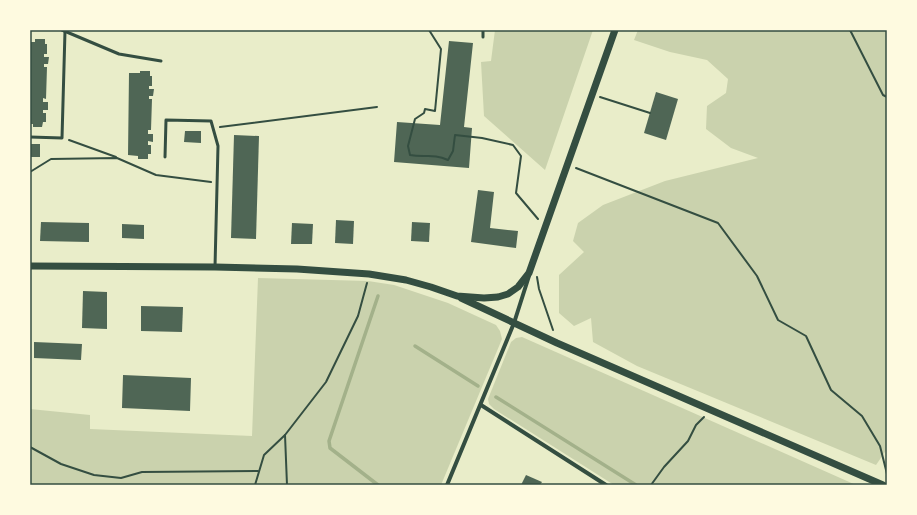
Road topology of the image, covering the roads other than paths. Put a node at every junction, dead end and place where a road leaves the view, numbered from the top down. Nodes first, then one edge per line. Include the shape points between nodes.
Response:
1 (483, 30) edge
2 (615, 30) edge
3 (63, 31) edge
4 (483, 37) dead end
5 (161, 61) dead end
6 (30, 137) edge
7 (165, 157) dead end
8 (30, 266) edge
9 (215, 267) junction
10 (529, 274) junction
11 (457, 296) junction
12 (514, 323) junction
13 (481, 405) junction
14 (447, 485) edge
15 (606, 485) edge
16 (882, 485) edge

1 - 4 lane
2 - 10 street
3 - 5 lane via 119,54
3 - 6 lane via 62,138
7 - 9 lane via 166,120 211,121 218,146
8 - 9 street
9 - 11 street via 369,274 406,280
10 - 11 street via 508,294 484,298
10 - 12 street
11 - 12 street
12 - 13 street
12 - 16 street
13 - 14 street
13 - 15 street

